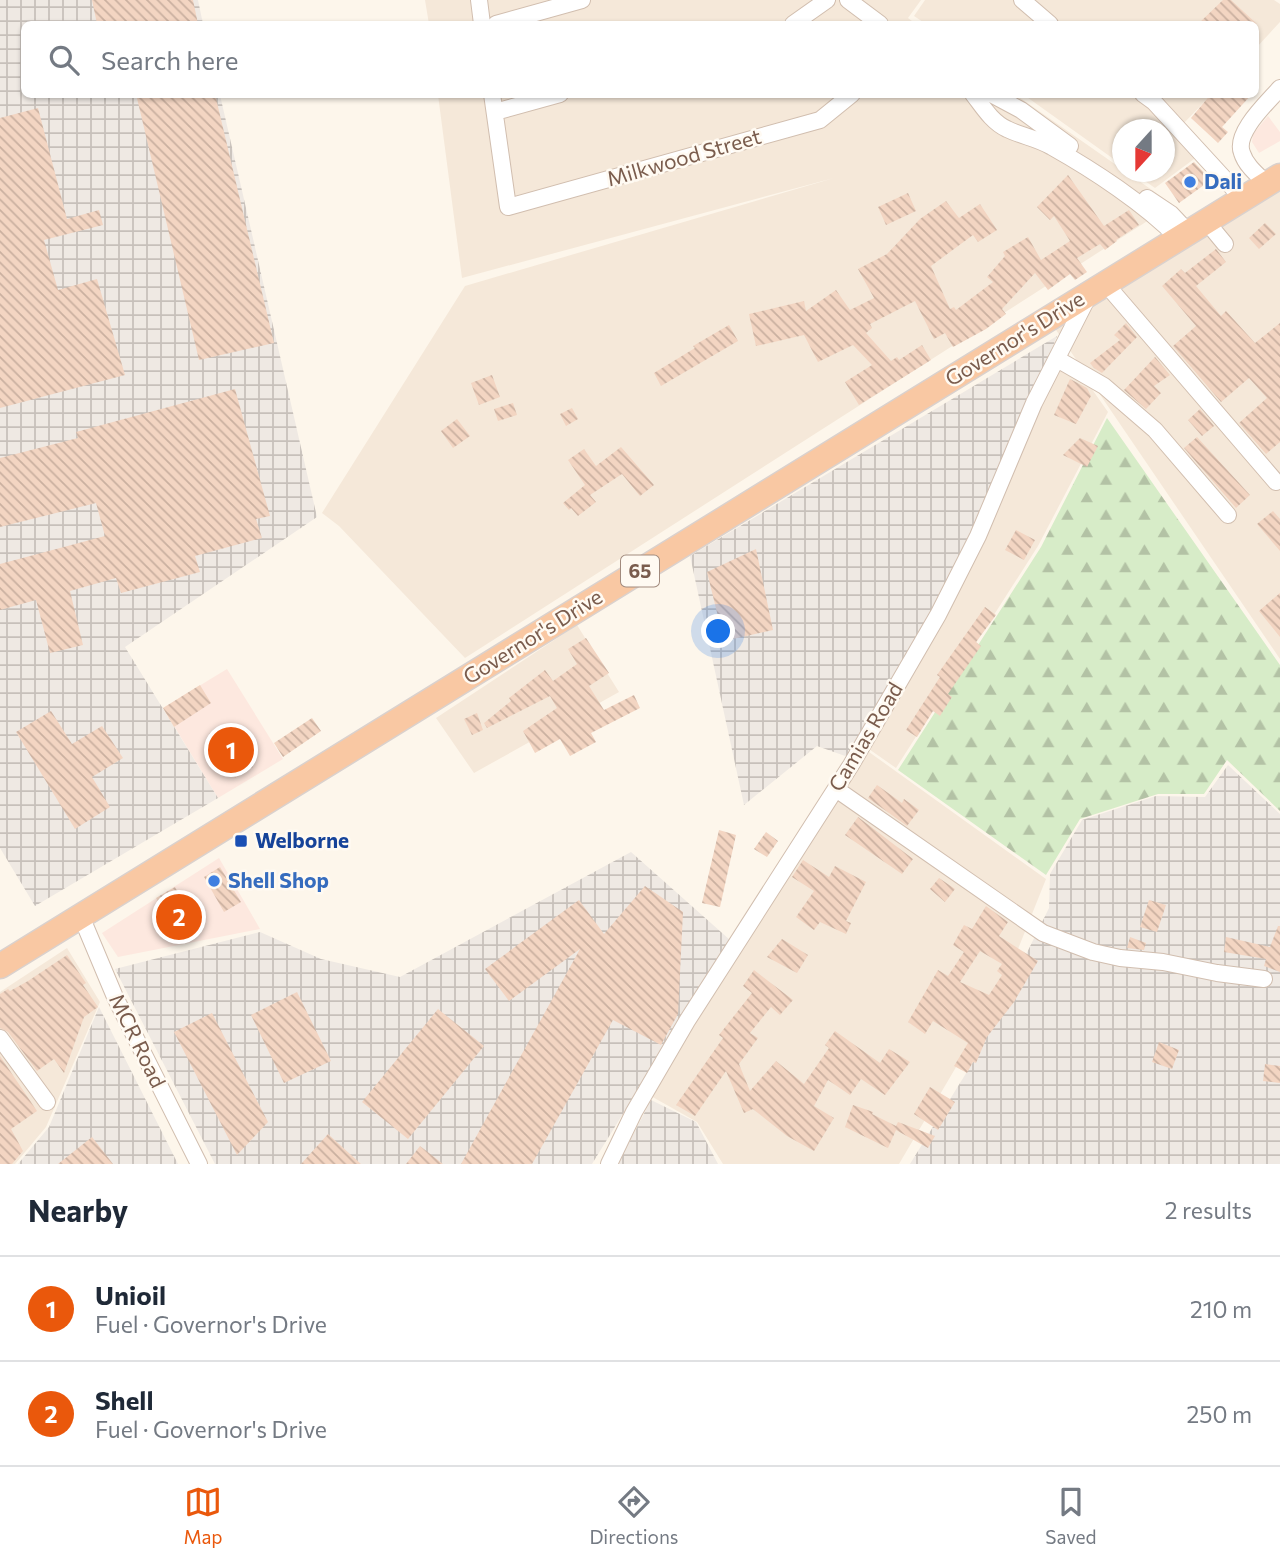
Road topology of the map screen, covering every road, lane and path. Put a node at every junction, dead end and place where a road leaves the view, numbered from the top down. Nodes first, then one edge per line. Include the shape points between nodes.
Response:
1 (479, 0) edge
2 (827, 0) edge
3 (848, 0) edge
4 (1023, 0) edge
5 (577, 1) edge
6 (482, 21) edge
7 (507, 21) edge
8 (797, 21) edge
9 (876, 21) edge
10 (1047, 21) edge
11 (1280, 88) edge
12 (493, 98) edge
13 (546, 98) edge
14 (847, 98) edge
15 (976, 98) edge
16 (998, 98) edge
17 (1148, 98) edge
18 (495, 112) junction
19 (1274, 180) edge
20 (1243, 199) junction
21 (1191, 230) junction
22 (1226, 244) dead end
23 (1098, 288) junction
24 (1057, 359) junction
25 (1276, 482) dead end
26 (1228, 515) dead end
27 (835, 789) junction
28 (81, 916) junction
29 (0, 966) edge
30 (1264, 979) dead end
31 (0, 1038) edge
32 (47, 1102) dead end
33 (199, 1164) edge
34 (609, 1164) edge

1 - 6 street
2 - 8 street
3 - 9 street
4 - 10 street
5 - 7 street
11 - 19 street via 1240,140 1248,164
12 - 18 street
13 - 18 street
14 - 18 street, Milkwood Street via 820,120 508,207
15 - 21 street via 1003,127 1079,163 1160,220
16 - 21 street
17 - 20 street
19 - 20 highway, Governor's Drive / 65
20 - 21 highway, Governor's Drive / 65
21 - 22 street
21 - 23 highway, Governor's Drive / 65
23 - 24 street, Camias Road
23 - 25 street
23 - 28 highway, Governor's Drive / 65
24 - 26 street via 1104,386 1155,430
24 - 27 street, Camias Road via 938,615
27 - 30 street via 1044,933 1120,958
27 - 34 street, Camias Road via 687,1021
28 - 29 highway, Governor's Drive / 65
28 - 33 street, MCR Road via 115,997
31 - 32 street

